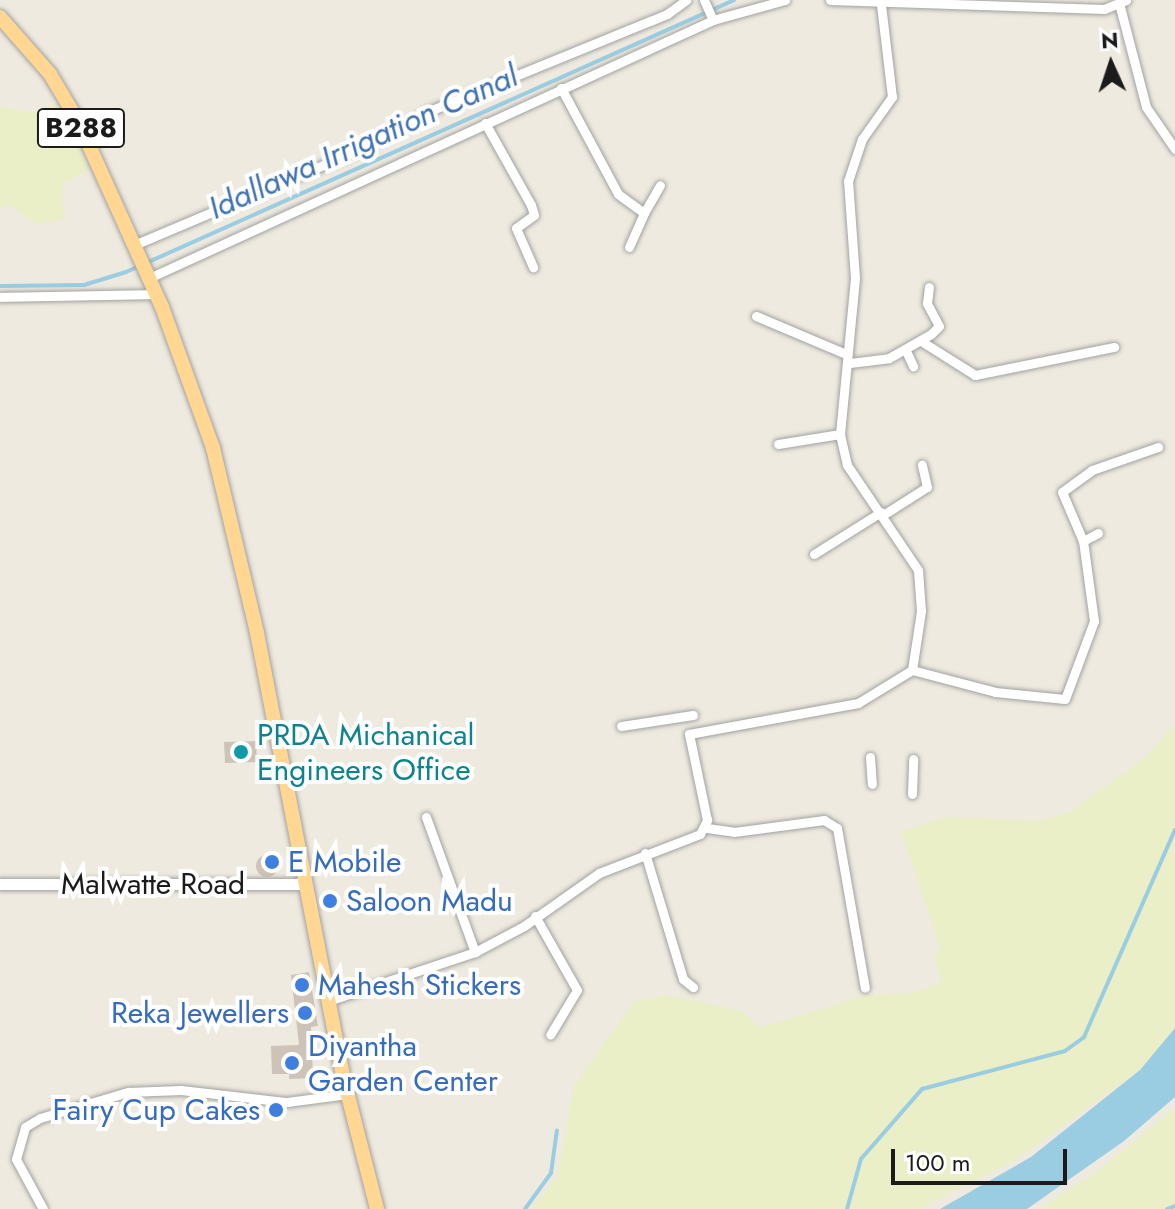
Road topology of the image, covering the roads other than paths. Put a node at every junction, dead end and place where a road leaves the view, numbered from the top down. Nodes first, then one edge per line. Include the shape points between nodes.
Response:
1 (686, 0) edge
2 (785, 0) edge
3 (830, 0) edge
4 (1122, 2) edge
5 (881, 5) junction
6 (708, 10) edge
7 (0, 17) edge
8 (561, 88) junction
9 (485, 123) junction
10 (1175, 149) edge
11 (660, 185) dead end
12 (644, 213) junction
13 (134, 245) junction
14 (629, 247) dead end
15 (533, 267) dead end
16 (149, 278) junction
17 (929, 287) dead end
18 (156, 294) junction
19 (0, 297) edge
20 (756, 316) dead end
21 (921, 341) junction
22 (1114, 347) dead end
23 (906, 351) junction
24 (848, 359) junction
25 (913, 366) dead end
26 (840, 434) junction
27 (778, 444) dead end
28 (1158, 447) dead end
29 (922, 465) dead end
30 (882, 513) junction
31 (1098, 533) dead end
32 (1083, 541) junction
33 (814, 554) dead end
34 (912, 670) junction
35 (693, 715) dead end
36 (621, 726) dead end
37 (870, 757) dead end
38 (913, 759) dead end
39 (872, 784) dead end
40 (912, 794) dead end
41 (426, 817) dead end
42 (707, 828) junction
43 (645, 853) junction
44 (0, 884) edge
45 (305, 884) junction
46 (535, 916) junction
47 (475, 952) junction
48 (693, 987) dead end
49 (865, 988) dead end
50 (328, 1001) junction
51 (550, 1035) dead end
52 (347, 1094) junction
53 (43, 1209) edge
54 (377, 1209) edge

1 - 13 street via 667,14 427,112 366,147
2 - 6 street
3 - 5 street
4 - 5 street via 1104,9
4 - 10 street via 1146,107
5 - 24 street via 892,97 862,139 848,181 855,278
6 - 8 street
7 - 13 main road, B288 via 63,93
8 - 9 street
8 - 12 street via 618,194
9 - 15 street via 531,205 534,215 516,228
9 - 16 street
11 - 12 street
12 - 14 street
13 - 16 main road, B288
16 - 18 main road, B288
17 - 21 street via 927,303 939,326
18 - 19 street
18 - 45 main road, B288 via 193,388 235,532
20 - 24 street
21 - 22 street via 975,375
21 - 23 street
23 - 24 street
23 - 25 street
24 - 26 street
26 - 27 street
26 - 30 street via 847,465
28 - 32 street via 1092,470 1062,492
29 - 30 street via 927,487
30 - 33 street
30 - 34 street via 918,570 921,611
31 - 32 street
32 - 34 street via 1094,621 1065,699 995,692
34 - 42 street via 858,703 689,734
35 - 36 street
37 - 39 street
38 - 40 street
41 - 47 street
42 - 43 street
42 - 49 street via 734,832 824,820 837,828
43 - 46 street via 599,873
43 - 48 street via 683,979
44 - 45 street, Malwatte Road
45 - 50 main road, B288
46 - 47 street
46 - 51 street via 577,990
47 - 50 street
50 - 52 main road, B288
52 - 53 street via 287,1102 181,1090 128,1092 25,1127 16,1159
52 - 54 main road, B288

